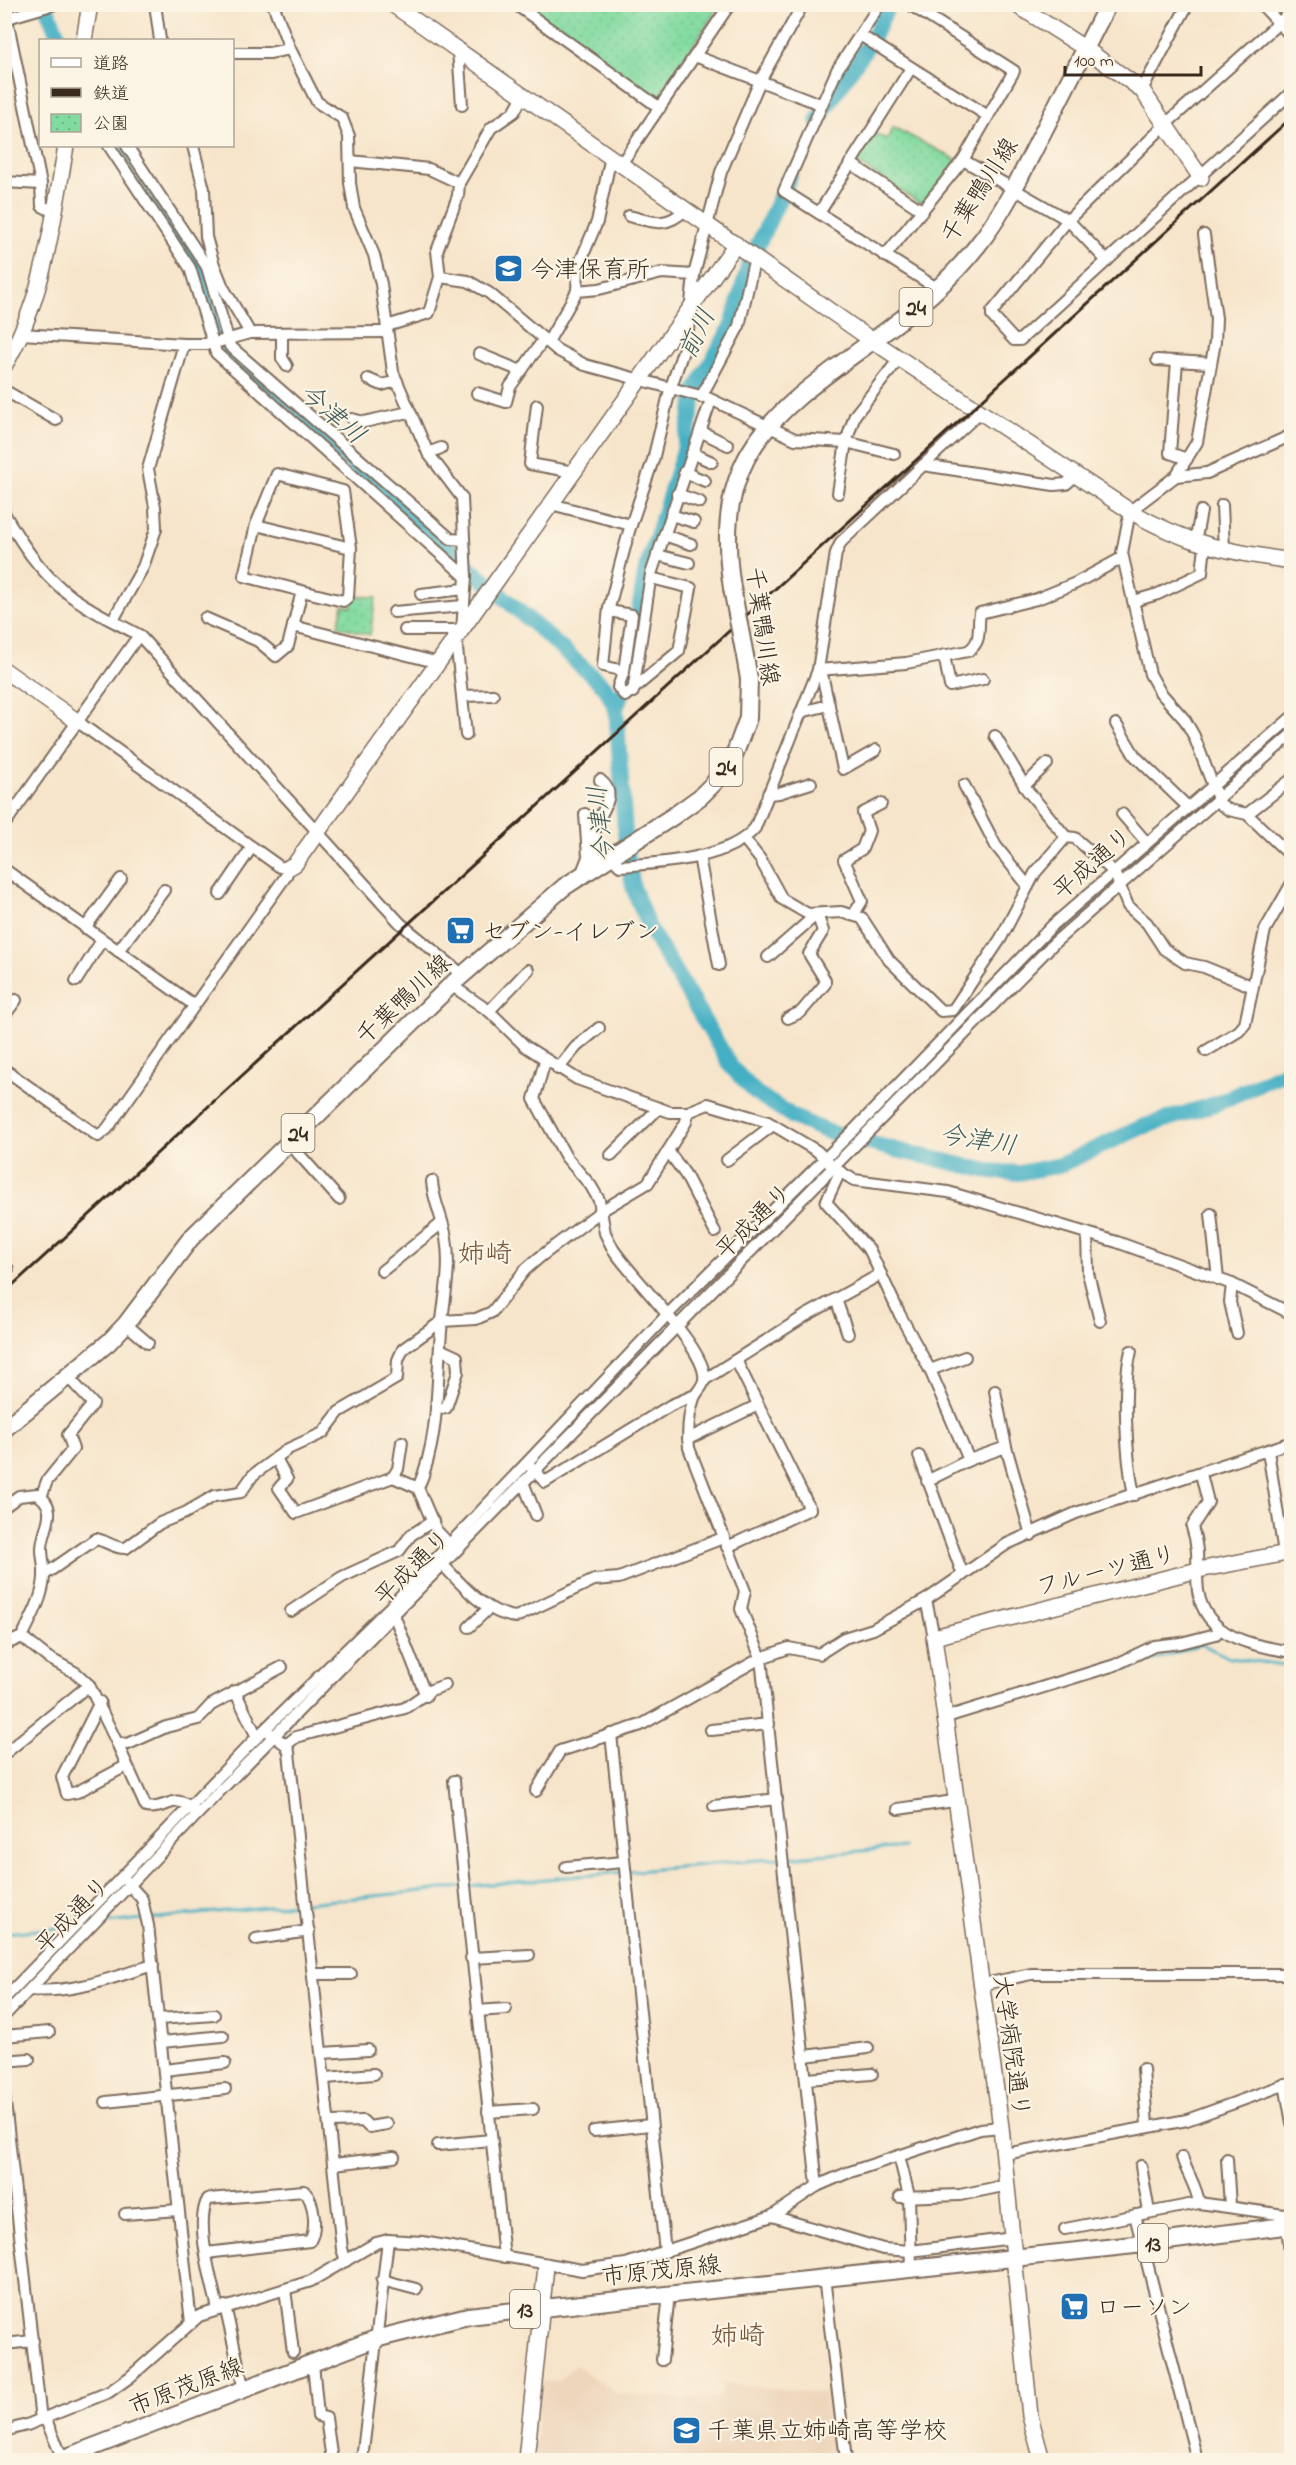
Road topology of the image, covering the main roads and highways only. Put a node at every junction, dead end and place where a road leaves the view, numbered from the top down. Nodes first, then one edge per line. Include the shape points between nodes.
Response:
1 (1108, 4) edge
2 (4, 1429) edge
3 (1291, 2220) edge
4 (61, 2460) edge

1 - 2 main road, 千葉鴨川線 / 24, bridge via 1015,188 984,237 938,289 808,388 766,428 749,451 731,501 727,530 732,588 749,679 748,718 735,753 715,782 609,862 581,875 540,905 457,980 191,1238 126,1324
3 - 4 main road, 市原茂原線 / 13 via 1144,2244 452,2319 375,2339

